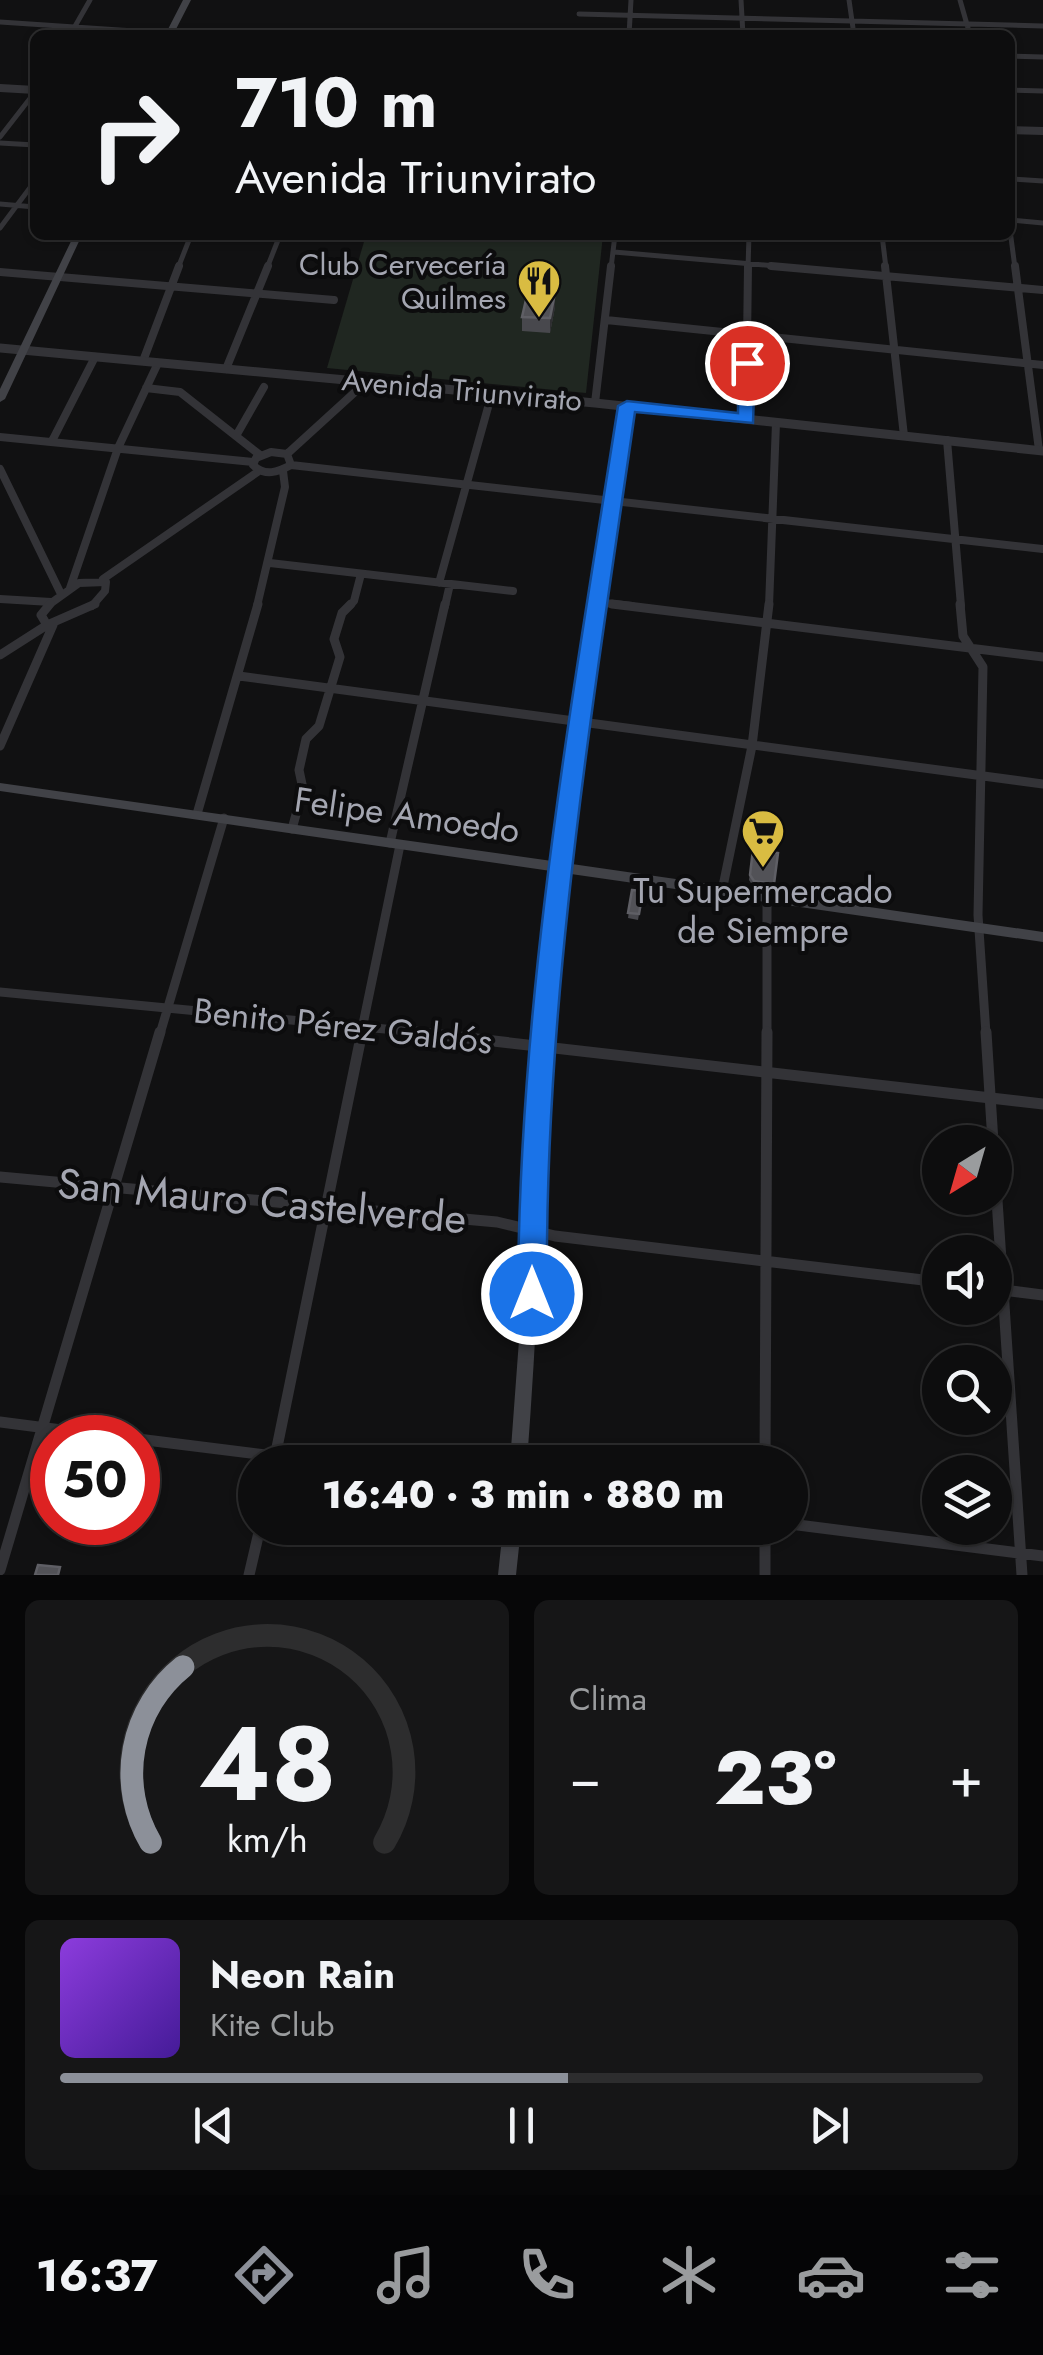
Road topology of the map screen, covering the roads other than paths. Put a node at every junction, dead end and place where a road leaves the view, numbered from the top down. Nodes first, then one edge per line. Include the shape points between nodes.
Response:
1 (90, 0) edge
2 (187, 0) edge
3 (196, 0) edge
4 (630, 0) edge
5 (741, 0) edge
6 (849, 0) edge
7 (960, 0) edge
8 (579, 14) dead end
9 (630, 14) junction
10 (742, 18) junction
11 (852, 21) junction
12 (0, 22) edge
13 (966, 24) junction
14 (1043, 26) edge
15 (74, 28) junction
16 (107, 30) edge
17 (176, 30) edge
18 (177, 30) edge
19 (628, 30) edge
20 (743, 30) edge
21 (853, 30) edge
22 (968, 30) edge
23 (1015, 56) edge
24 (1043, 58) edge
25 (0, 88) edge
26 (1015, 90) edge
27 (30, 91) edge
28 (1043, 91) edge
29 (30, 98) edge
30 (1015, 130) edge
31 (1043, 131) edge
32 (0, 140) edge
33 (30, 144) edge
34 (1015, 179) edge
35 (1043, 181) edge
36 (30, 188) edge
37 (0, 204) edge
38 (17, 205) junction
39 (30, 206) edge
40 (1015, 220) edge
41 (1043, 222) edge
42 (0, 228) edge
43 (76, 240) edge
44 (190, 240) edge
45 (278, 240) edge
46 (615, 240) edge
47 (749, 240) edge
48 (882, 240) edge
49 (1012, 240) edge
50 (614, 252) junction
51 (749, 263) junction
52 (0, 272) edge
53 (58, 276) junction
54 (886, 276) junction
55 (172, 286) junction
56 (1019, 288) junction
57 (1043, 290) edge
58 (256, 293) junction
59 (334, 300) dead end
60 (606, 320) junction
61 (747, 334) junction
62 (0, 348) edge
63 (24, 350) junction
64 (894, 350) junction
65 (95, 357) junction
66 (143, 361) junction
67 (158, 363) junction
68 (1028, 363) junction
69 (1043, 364) edge
70 (226, 369) junction
71 (366, 382) junction
72 (264, 387) dead end
73 (146, 388) junction
74 (492, 393) junction
75 (0, 399) edge
76 (595, 402) junction
77 (627, 406) junction
78 (746, 419) junction
79 (776, 422) junction
80 (236, 436) junction
81 (904, 436) junction
82 (0, 437) edge
83 (947, 440) junction
84 (52, 441) junction
85 (118, 448) junction
86 (1041, 450) edge
87 (287, 454) junction
88 (256, 458) junction
89 (287, 468) junction
90 (0, 469) edge
91 (258, 471) junction
92 (468, 485) junction
93 (614, 500) junction
94 (774, 519) junction
95 (954, 538) junction
96 (1043, 549) edge
97 (270, 563) junction
98 (362, 574) junction
99 (104, 579) junction
100 (439, 583) junction
101 (450, 584) junction
102 (66, 591) junction
103 (513, 591) dead end
104 (0, 599) edge
105 (51, 602) junction
106 (596, 602) junction
107 (768, 624) junction
108 (50, 625) junction
109 (971, 648) junction
110 (0, 655) edge
111 (1043, 657) edge
112 (240, 676) junction
113 (330, 690) junction
114 (422, 702) junction
115 (578, 722) junction
116 (0, 746) edge
117 (752, 746) junction
118 (980, 776) junction
119 (1043, 784) edge
120 (0, 786) edge
121 (197, 814) junction
122 (224, 818) junction
123 (292, 829) junction
124 (395, 844) junction
125 (558, 867) junction
126 (722, 891) junction
127 (766, 898) junction
128 (979, 928) junction
129 (1043, 938) edge
130 (0, 992) edge
131 (168, 1008) junction
132 (363, 1026) junction
133 (543, 1047) junction
134 (764, 1071) junction
135 (990, 1098) junction
136 (1043, 1104) edge
137 (992, 1125) edge
138 (0, 1177) edge
139 (113, 1188) junction
140 (327, 1206) junction
141 (532, 1230) junction
142 (763, 1260) junction
143 (922, 1280) edge
144 (1012, 1291) edge
145 (1043, 1295) edge
146 (1002, 1325) edge
147 (47, 1415) edge
148 (0, 1422) edge
149 (30, 1425) edge
150 (160, 1442) edge
151 (278, 1445) edge
152 (520, 1445) edge
153 (765, 1445) edge
154 (238, 1454) edge
155 (30, 1472) edge
156 (808, 1526) edge
157 (256, 1545) edge
158 (510, 1545) edge
159 (765, 1545) edge
160 (1020, 1553) junction
161 (1043, 1556) edge
162 (0, 1570) edge
163 (249, 1575) edge
164 (507, 1575) edge
165 (765, 1575) edge
166 (1022, 1575) edge

1 - 15 street
2 - 17 main road
3 - 18 main road
4 - 9 street
5 - 10 street
6 - 11 street
7 - 13 street
8 - 9 street
9 - 10 street
9 - 19 street
10 - 11 street
10 - 20 street
11 - 13 street
11 - 21 street
12 - 15 street
13 - 14 street
13 - 22 street
15 - 16 street
23 - 24 street
25 - 27 street
26 - 28 street
29 - 32 street
30 - 31 street
32 - 33 street
34 - 35 street
36 - 38 street
37 - 38 street
38 - 39 street
38 - 42 street
40 - 41 street
43 - 53 main road
44 - 55 street
45 - 58 street
46 - 50 street
47 - 51 street
48 - 54 street
49 - 56 street
50 - 51 street
50 - 60 street
51 - 54 street
51 - 61 street
52 - 53 street
53 - 55 street
53 - 63 main road
54 - 56 street
54 - 64 street
55 - 58 street
55 - 66 street
56 - 57 street
56 - 68 street
58 - 59 street
58 - 70 street
60 - 61 street
60 - 76 street
61 - 64 street
61 - 78 street
62 - 63 street, Avenida Triunvirato
63 - 65 street, Avenida Triunvirato
63 - 75 main road
64 - 68 street
64 - 81 street
65 - 66 street, Avenida Triunvirato
65 - 84 street
66 - 67 street, Avenida Triunvirato
67 - 70 street, Avenida Triunvirato
67 - 73 street
68 - 69 street
68 - 86 street
70 - 71 street, Avenida Triunvirato
71 - 74 street, Avenida Triunvirato
71 - 87 street
72 - 80 street
73 - 80 street via 180,392
73 - 85 street
74 - 76 street, Avenida Triunvirato
74 - 92 street
76 - 77 street, Avenida Triunvirato
77 - 78 street, Avenida Triunvirato
77 - 93 main road
78 - 79 street, Avenida Triunvirato
79 - 81 street, Avenida Triunvirato
79 - 94 street
80 - 88 street
81 - 83 street, Avenida Triunvirato
82 - 84 street
83 - 86 street, Avenida Triunvirato
83 - 95 street
84 - 85 street
85 - 88 street
85 - 102 street
87 - 88 street
87 - 89 street
88 - 91 street
89 - 91 street
89 - 92 street
89 - 97 street
90 - 102 street
91 - 99 street
92 - 93 street
92 - 100 street
93 - 94 street
93 - 106 main road
94 - 95 street
94 - 107 street
95 - 96 street
95 - 109 street via 963,632
97 - 98 street
97 - 112 street
98 - 100 street
98 - 113 street via 334,638 340,656
99 - 102 street via 84,580
99 - 108 street via 106,591 98,600
100 - 101 street
101 - 103 street
101 - 114 street
102 - 105 street
104 - 105 street
105 - 108 street via 41,614
106 - 107 street
106 - 115 main road
107 - 109 street
107 - 117 street
108 - 110 street
108 - 116 street
109 - 111 street
109 - 118 street via 983,667
112 - 113 street
112 - 121 street
113 - 114 street
113 - 123 street via 319,726 306,739 299,770 304,789
114 - 115 street
114 - 124 street
115 - 117 street
115 - 125 main road
117 - 118 street
117 - 126 street
118 - 119 street
118 - 128 street
120 - 121 main road, Felipe Amoedo
121 - 122 main road, Felipe Amoedo
122 - 123 main road, Felipe Amoedo
122 - 131 street
123 - 124 main road, Felipe Amoedo
124 - 125 main road, Felipe Amoedo
124 - 132 street
125 - 126 main road, Felipe Amoedo
125 - 133 main road
126 - 127 main road, Felipe Amoedo
127 - 128 main road, Felipe Amoedo
127 - 134 street
128 - 129 main road, Felipe Amoedo
128 - 135 street
130 - 131 street, Benito Pérez Galdós
131 - 132 street, Benito Pérez Galdós
131 - 139 street
132 - 133 street, Benito Pérez Galdós
132 - 140 street
133 - 134 street, Benito Pérez Galdós
133 - 141 main road
134 - 135 street, Benito Pérez Galdós
134 - 142 street
135 - 136 street, Benito Pérez Galdós
135 - 137 street
138 - 139 street, San Mauro Castelverde
139 - 140 street, San Mauro Castelverde
139 - 147 street
140 - 141 street, San Mauro Castelverde
140 - 151 street
141 - 142 street, San Mauro Castelverde
141 - 152 main road
142 - 143 street, San Mauro Castelverde
142 - 153 street
144 - 145 street
146 - 160 street
148 - 149 street
150 - 154 street
155 - 162 street
156 - 160 street
157 - 163 street
158 - 164 main road
159 - 165 street
160 - 161 street
160 - 166 street

